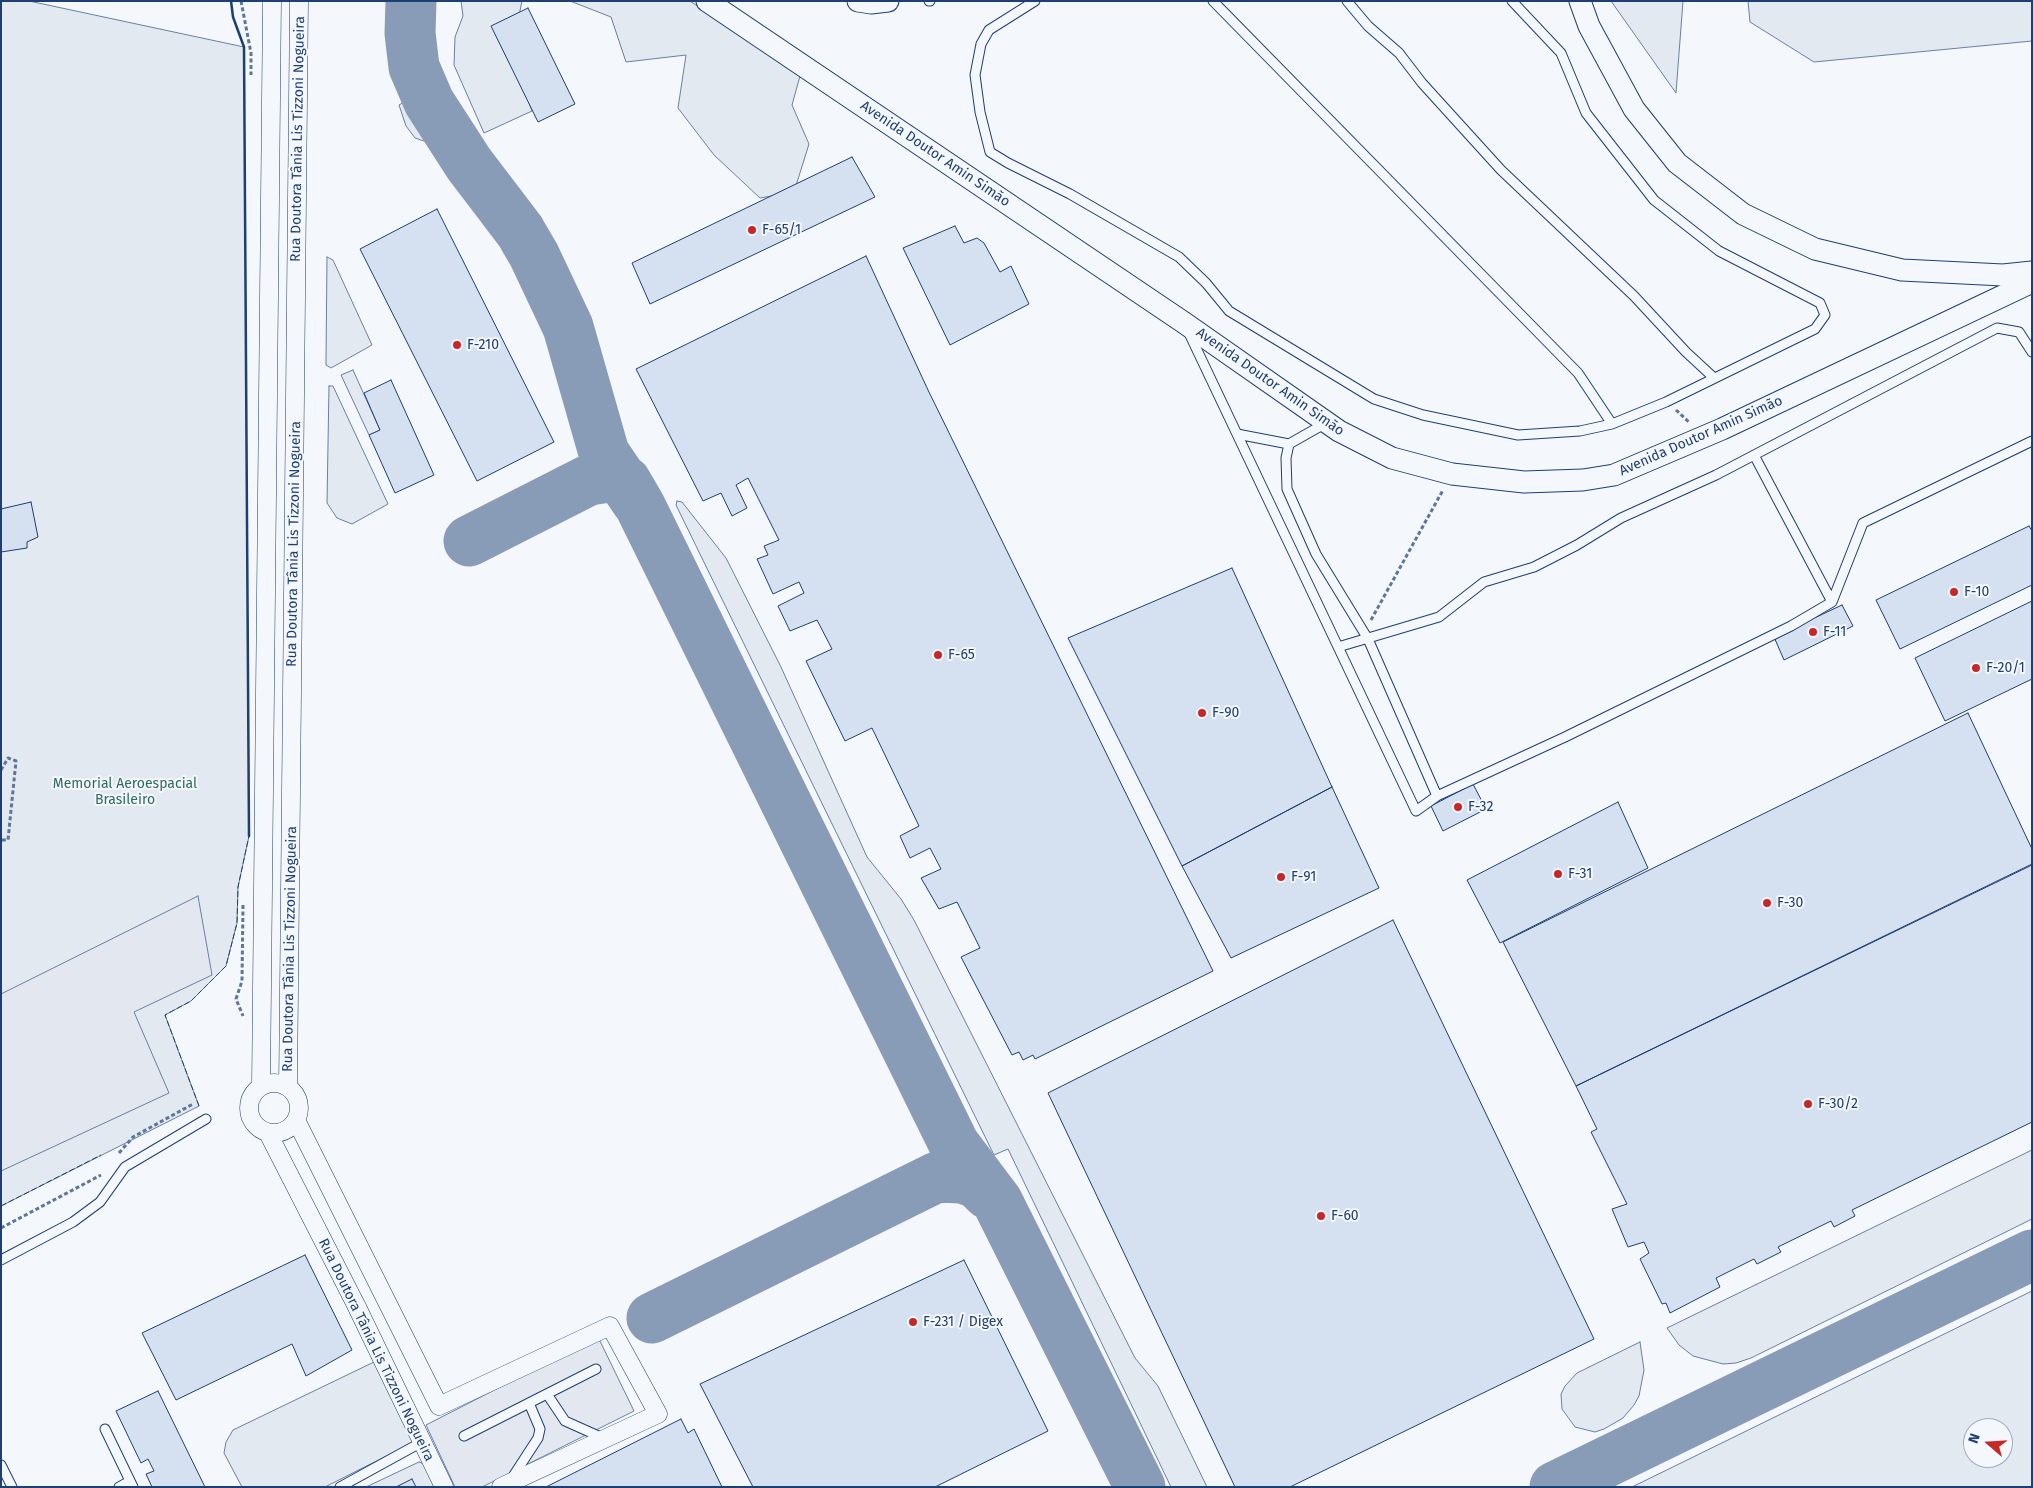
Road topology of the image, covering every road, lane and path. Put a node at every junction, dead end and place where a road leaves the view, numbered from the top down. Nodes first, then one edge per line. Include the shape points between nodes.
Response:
1 (272, 1) edge
2 (299, 1) edge
3 (707, 1) edge
4 (858, 1) edge
5 (888, 1) edge
6 (1035, 1) edge
7 (1213, 1) edge
8 (1347, 1) edge
9 (1512, 1) edge
10 (1580, 1) edge
11 (2032, 272) edge
12 (2032, 282) edge
13 (1183, 322) junction
14 (2032, 352) edge
15 (1713, 377) junction
16 (1326, 422) junction
17 (1612, 424) junction
18 (1236, 434) junction
19 (2032, 441) edge
20 (1289, 444) junction
21 (1754, 455) junction
22 (1452, 474) junction
23 (1832, 602) junction
24 (1366, 637) junction
25 (1338, 647) junction
26 (1, 770) edge
27 (1437, 796) junction
28 (1, 840) edge
29 (261, 1086) junction
30 (288, 1087) junction
31 (192, 1104) dead end
32 (206, 1119) dead end
33 (296, 1120) junction
34 (268, 1133) junction
35 (116, 1157) dead end
36 (105, 1171) dead end
37 (1, 1228) edge
38 (1, 1260) edge
39 (596, 1369) dead end
40 (547, 1394) junction
41 (529, 1403) junction
42 (106, 1429) dead end
43 (464, 1436) dead end
44 (604, 1439) junction
45 (422, 1442) junction
46 (1, 1465) edge
47 (132, 1484) edge
48 (504, 1485) edge
49 (12, 1487) edge
50 (119, 1487) edge
51 (340, 1487) edge
52 (444, 1487) edge

1 - 29 street, Rua Doutora Tânia Lis Tizzoni Nogueira
2 - 30 street, Rua Doutora Tânia Lis Tizzoni Nogueira
3 - 13 street, Avenida Doutor Amin Simão
4 - 5 street
6 - 17 lane via 989,30 981,44 975,75 990,152 1179,257 1230,311 1374,399 1424,415 1518,435 1580,431
7 - 17 lane via 1578,373
8 - 15 lane via 1502,170
9 - 15 lane via 1561,54 1586,113 1654,200 1719,250 1820,302 1824,315 1815,329
10 - 11 street via 1588,26 1634,109 1677,162 1743,214 1814,249 1902,270 2003,275
12 - 22 street, Avenida Doutor Amin Simão via 1722,429 1614,474 1583,480 1524,482
13 - 16 street, Avenida Doutor Amin Simão
13 - 18 lane
14 - 21 lane via 2019,332 1997,328
15 - 17 lane via 1666,402
16 - 20 lane
16 - 22 street, Avenida Doutor Amin Simão via 1392,458
18 - 20 lane
18 - 25 lane
19 - 23 lane via 1863,524
20 - 24 lane via 1287,489 1316,554
21 - 23 lane
21 - 24 lane via 1621,518 1534,566 1484,582 1439,617
22 - 24 path via 1377,607
23 - 27 lane via 1791,626 1550,745
24 - 25 lane
24 - 27 lane
25 - 27 lane via 1416,811
26 - 28 path via 8,758 16,761 8,840
29 - 30 street, Rua Doutora Tânia Lis Tizzoni Nogueira via 275,1082
29 - 34 street, Rua Doutora Tânia Lis Tizzoni Nogueira via 251,1097 248,1112 255,1125
30 - 33 street, Rua Doutora Tânia Lis Tizzoni Nogueira via 294,1092 299,1106
31 - 35 path via 133,1137
32 - 38 lane via 125,1167 100,1202 73,1222
33 - 34 street via 284,1131
33 - 44 street, Rua Doutora Tânia Lis Tizzoni Nogueira via 439,1406 610,1326 658,1414
34 - 45 street, Rua Doutora Tânia Lis Tizzoni Nogueira
36 - 37 path
39 - 40 lane
40 - 41 lane
40 - 44 lane via 565,1421
41 - 43 lane
41 - 48 lane via 540,1429 538,1438
42 - 47 lane
44 - 48 street, Rua Doutora Tânia Lis Tizzoni Nogueira
45 - 51 lane
45 - 52 street, Rua Doutora Tânia Lis Tizzoni Nogueira
46 - 49 lane
47 - 50 lane

